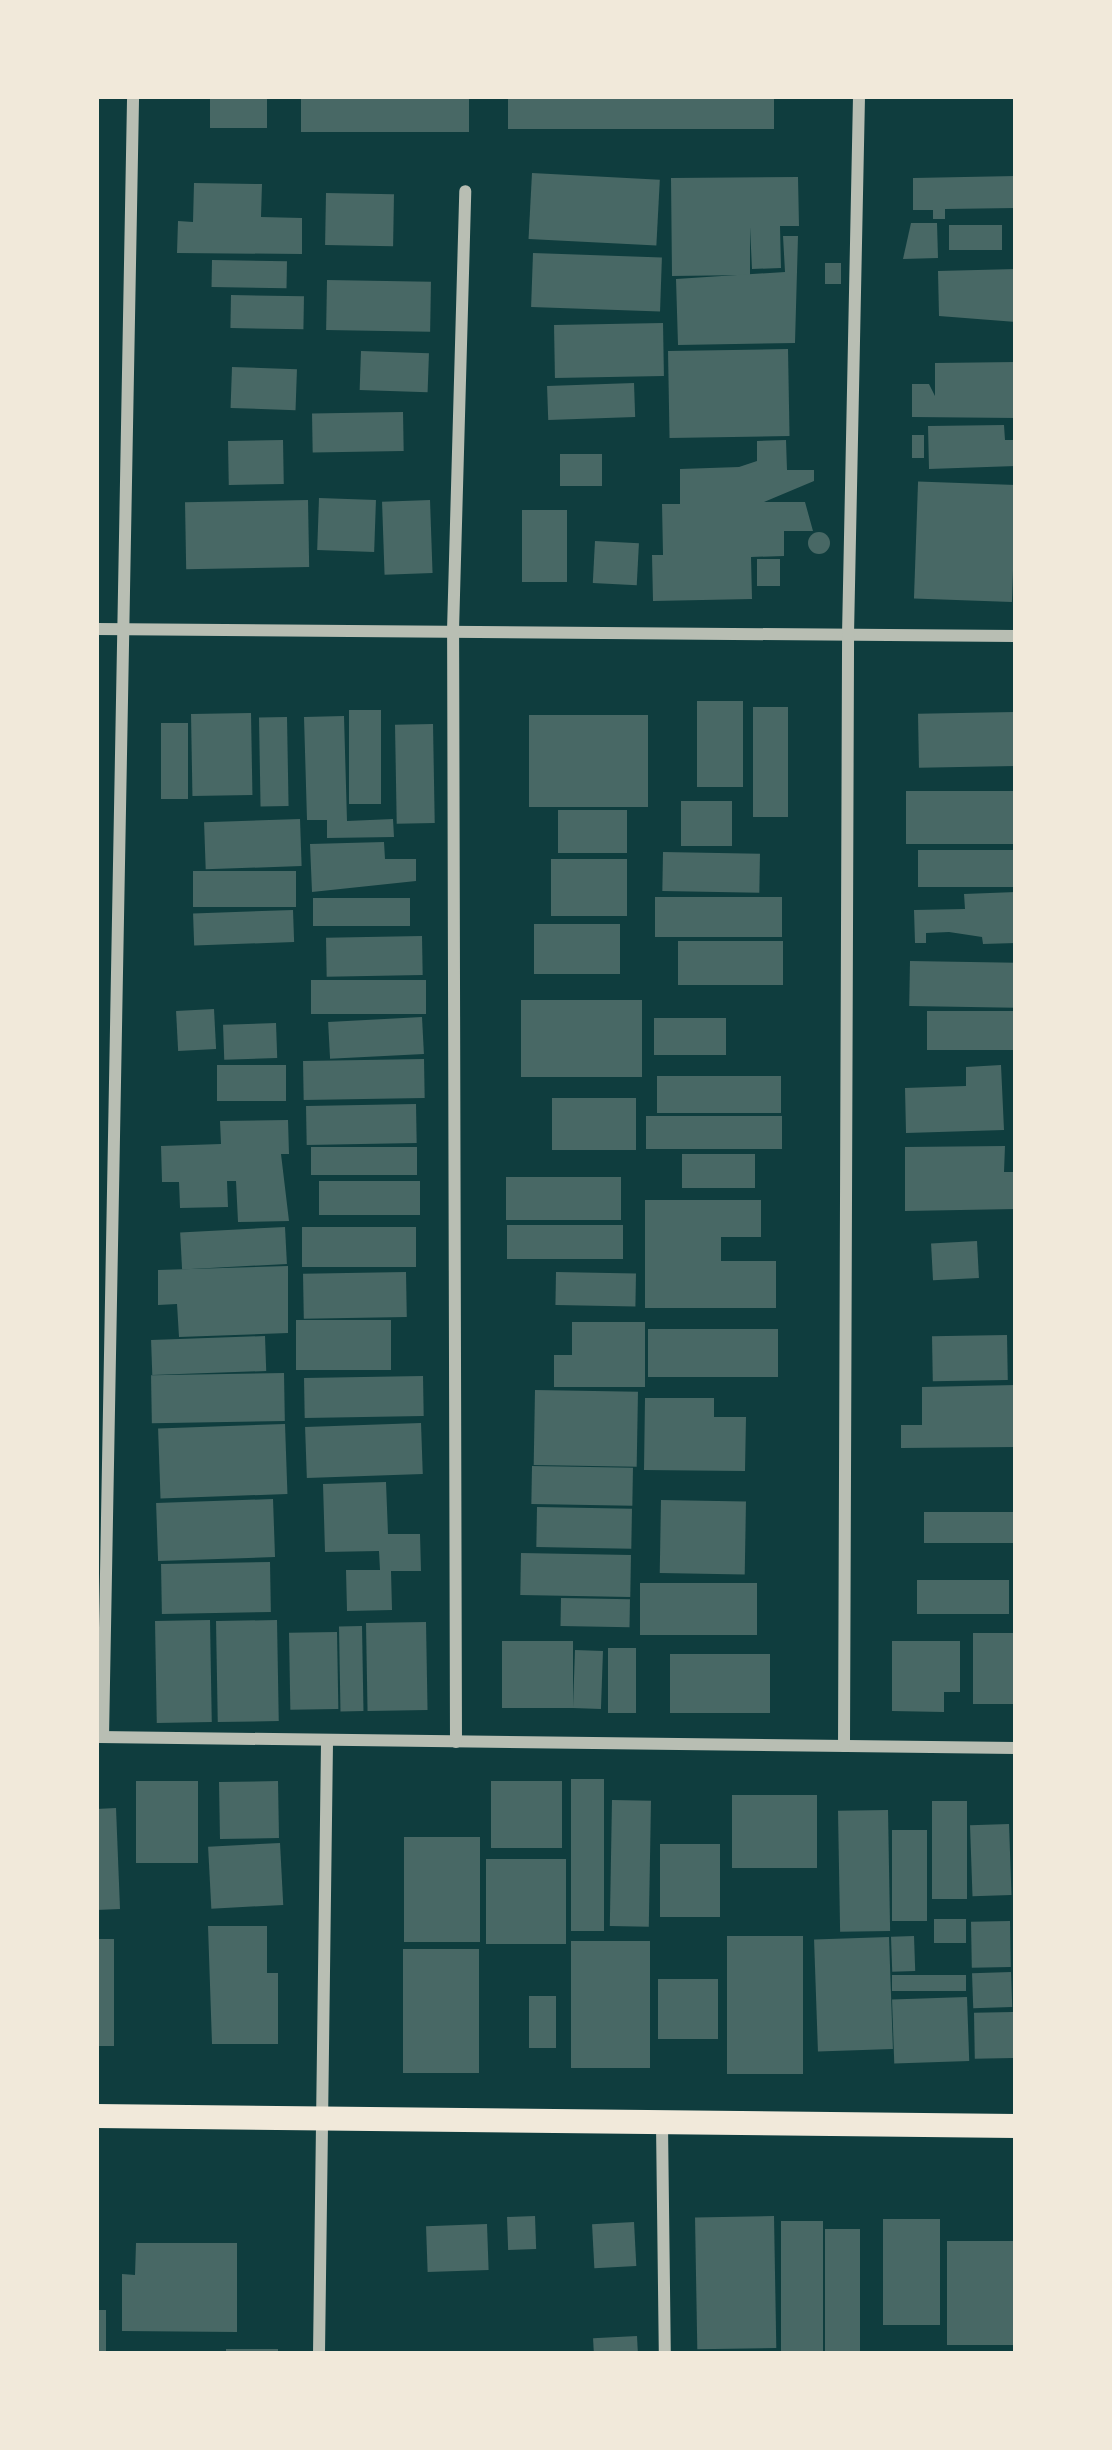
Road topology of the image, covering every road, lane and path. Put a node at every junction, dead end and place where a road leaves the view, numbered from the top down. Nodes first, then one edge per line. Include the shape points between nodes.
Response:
1 (133, 96) edge
2 (859, 96) edge
3 (465, 190) dead end
4 (96, 629) edge
5 (124, 629) junction
6 (453, 632) junction
7 (848, 635) junction
8 (1016, 636) edge
9 (100, 1737) edge
10 (327, 1742) junction
11 (455, 1742) junction
12 (844, 1746) junction
13 (1016, 1748) edge
14 (96, 2116) edge
15 (321, 2119) junction
16 (662, 2124) junction
17 (1016, 2126) edge
18 (319, 2354) edge
19 (665, 2354) edge

1 - 5 street
2 - 7 street
3 - 6 street
4 - 5 street
5 - 6 street
5 - 9 street
6 - 7 street
6 - 11 street
7 - 8 street
7 - 12 street
9 - 10 street
10 - 11 street
10 - 15 street
11 - 12 street
12 - 13 street
14 - 15 main road
15 - 16 main road
15 - 18 street
16 - 17 main road
16 - 19 street

